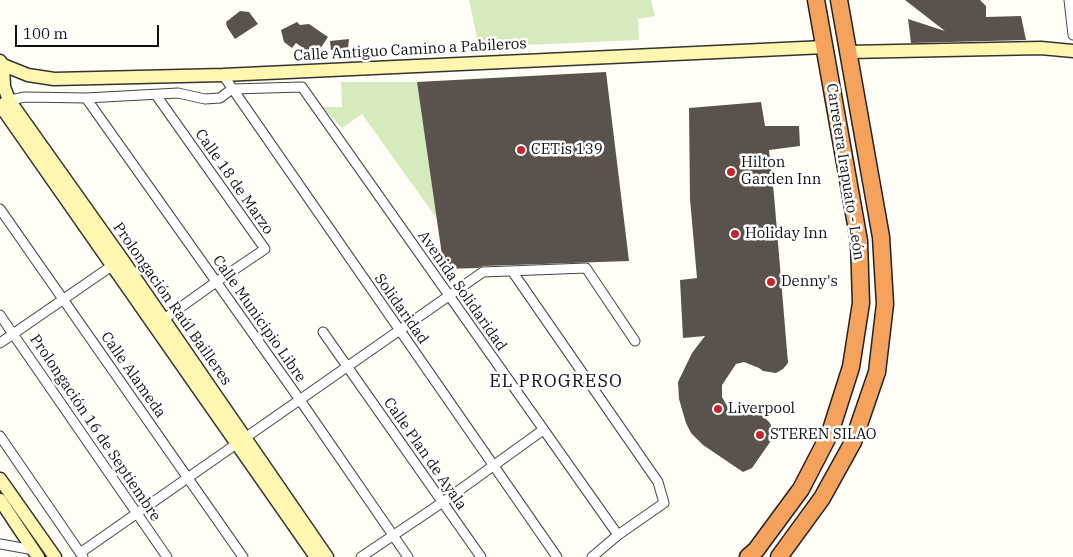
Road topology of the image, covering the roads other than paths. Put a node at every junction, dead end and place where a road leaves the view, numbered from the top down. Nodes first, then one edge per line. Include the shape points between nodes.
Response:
1 (816, 0) edge
2 (839, 0) edge
3 (1069, 0) edge
4 (1073, 35) edge
5 (825, 47) junction
6 (1073, 51) edge
7 (849, 52) junction
8 (1, 64) edge
9 (228, 83) junction
10 (156, 95) junction
11 (86, 98) junction
12 (3, 102) edge
13 (0, 209) edge
14 (118, 262) junction
15 (512, 271) junction
16 (216, 282) junction
17 (449, 296) junction
18 (63, 299) junction
19 (0, 315) edge
20 (160, 322) junction
21 (400, 330) junction
22 (323, 332) dead end
23 (14, 334) junction
24 (635, 341) dead end
25 (0, 343) edge
26 (347, 367) junction
27 (300, 400) junction
28 (543, 430) junction
29 (0, 436) edge
30 (241, 440) junction
31 (492, 466) junction
32 (188, 478) junction
33 (0, 479) edge
34 (0, 500) edge
35 (443, 502) junction
36 (137, 513) junction
37 (618, 535) junction
38 (393, 536) junction
39 (0, 544) edge
40 (36, 554) edge
41 (82, 555) edge
42 (55, 557) edge
43 (167, 557) edge
44 (243, 557) edge
45 (316, 557) edge
46 (327, 557) edge
47 (361, 557) edge
48 (408, 557) edge
49 (481, 557) edge
50 (557, 557) edge
51 (592, 557) edge
52 (748, 557) edge
53 (779, 557) edge

1 - 5 highway, Carretera Irapuato - León
2 - 7 highway, Carretera Irapuato - León
3 - 4 street
5 - 9 street, Calle Antiguo Camino a Pabileros
5 - 52 highway, Carretera Irapuato - León via 859,241 860,312 851,367 830,433 801,489
6 - 7 street via 1040,48
7 - 53 highway, Carretera Irapuato - León via 882,237 885,304 877,372 853,442 822,498
8 - 9 street, Calle Antiguo Camino a Pabileros via 54,79
8 - 12 street, Prolongación Raúl Bailleres
9 - 10 street via 220,98 205,99 178,93
9 - 17 street, Avenida Solidaridad via 302,87
9 - 21 street, Solidaridad
10 - 11 street
10 - 16 street, Calle 18 de Marzo via 265,249
11 - 12 street via 25,98
11 - 16 street, Calle Municipio Libre
12 - 14 street, Prolongación Raúl Bailleres
13 - 18 street, Calle Alameda
14 - 18 street
14 - 20 street, Prolongación Raúl Bailleres
15 - 17 street via 484,272
15 - 24 street via 586,268
15 - 37 street via 658,482 664,503
16 - 20 street, Calle 18 de Marzo
16 - 27 street, Calle Municipio Libre
17 - 21 street
17 - 28 street, Avenida Solidaridad
18 - 23 street
18 - 32 street, Calle Alameda
19 - 23 street, Prolongación 16 de Septiembre
20 - 30 street, Prolongación Raúl Bailleres
21 - 26 street
21 - 31 street, Solidaridad
22 - 26 street, Calle Plan de Ayala
23 - 25 street
23 - 36 street, Prolongación 16 de Septiembre
26 - 27 street
26 - 35 street, Calle Plan de Ayala
27 - 30 street
27 - 38 street, Calle Municipio Libre
28 - 31 street
28 - 37 street, Avenida Solidaridad
29 - 41 street
30 - 32 street
30 - 45 street, Prolongación Raúl Bailleres
30 - 46 street, Prolongación Raúl Bailleres
31 - 35 street
31 - 50 street, Solidaridad
32 - 36 street
32 - 44 street, Calle Alameda
33 - 42 street
34 - 40 street
35 - 38 street
35 - 49 street, Calle Plan de Ayala
36 - 41 street
36 - 43 street, Prolongación 16 de Septiembre
37 - 51 street
38 - 47 street
38 - 48 street, Calle Municipio Libre
39 - 40 street

